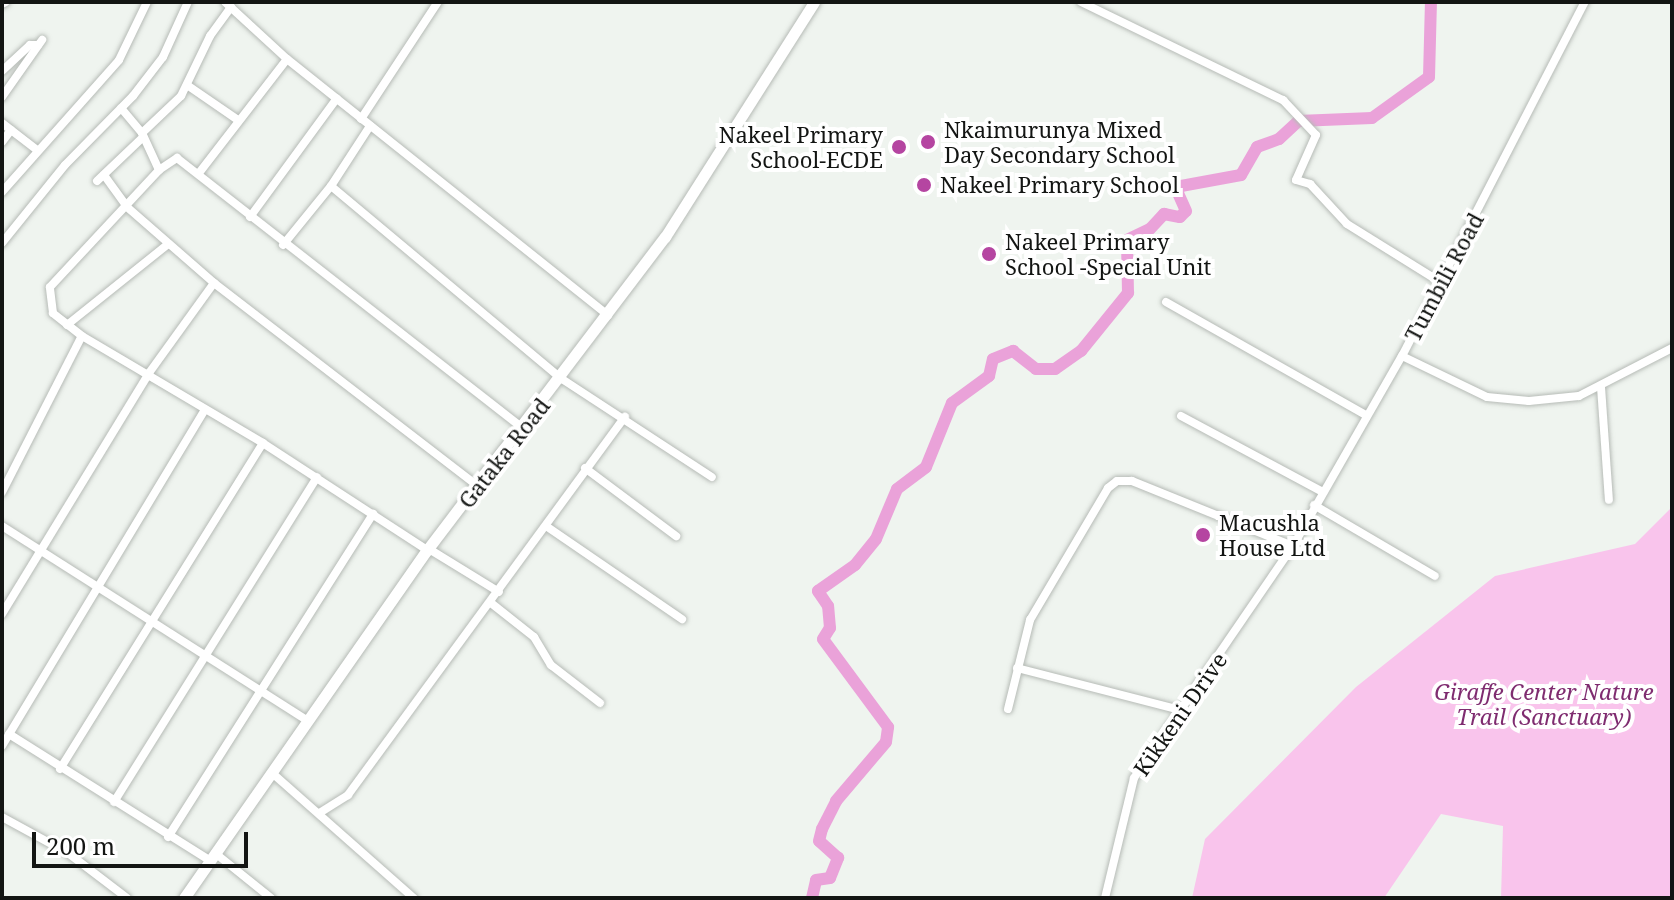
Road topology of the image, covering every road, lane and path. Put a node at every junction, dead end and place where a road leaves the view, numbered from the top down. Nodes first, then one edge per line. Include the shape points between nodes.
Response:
1 (147, 2) edge
2 (188, 2) edge
3 (438, 2) edge
4 (814, 2) edge
5 (1081, 2) edge
6 (1585, 2) edge
7 (228, 4) edge
8 (287, 59) junction
9 (2, 71) edge
10 (187, 85) junction
11 (2, 97) edge
12 (337, 98) junction
13 (121, 108) junction
14 (361, 119) junction
15 (238, 120) junction
16 (2, 123) edge
17 (370, 126) junction
18 (11, 130) junction
19 (142, 135) junction
20 (2, 142) edge
21 (37, 150) junction
22 (159, 170) junction
23 (199, 173) junction
24 (331, 186) junction
25 (2, 192) edge
26 (127, 207) junction
27 (250, 217) junction
28 (2, 243) edge
29 (168, 244) junction
30 (283, 245) junction
31 (1440, 282) junction
32 (214, 283) junction
33 (1166, 302) dead end
34 (608, 315) junction
35 (67, 325) junction
36 (82, 336) junction
37 (1672, 348) edge
38 (1402, 356) junction
39 (149, 373) junction
40 (562, 379) junction
41 (1601, 387) junction
42 (205, 409) junction
43 (1366, 415) junction
44 (1181, 416) dead end
45 (625, 417) junction
46 (523, 429) junction
47 (263, 443) junction
48 (585, 468) junction
49 (317, 477) junction
50 (712, 477) dead end
51 (479, 487) junction
52 (1321, 491) junction
53 (2, 492) edge
54 (1609, 500) dead end
55 (1314, 505) junction
56 (373, 514) junction
57 (2, 526) edge
58 (546, 526) junction
59 (676, 536) dead end
60 (1293, 546) junction
61 (428, 550) junction
62 (42, 552) junction
63 (1435, 576) dead end
64 (97, 587) junction
65 (499, 592) junction
66 (491, 603) junction
67 (2, 614) edge
68 (682, 619) dead end
69 (152, 620) junction
70 (206, 652) junction
71 (1017, 668) junction
72 (262, 690) junction
73 (600, 703) dead end
74 (1008, 709) dead end
75 (1177, 709) junction
76 (307, 720) junction
77 (9, 734) junction
78 (2, 746) edge
79 (60, 769) junction
80 (272, 773) junction
81 (114, 802) junction
82 (321, 812) junction
83 (2, 817) edge
84 (168, 837) junction
85 (212, 856) junction
86 (127, 898) edge
87 (184, 898) edge
88 (271, 898) edge
89 (414, 898) edge
90 (1105, 898) edge

1 - 21 street via 119,60
2 - 13 street via 163,57
3 - 14 street
4 - 34 street, Gataka Road via 713,167
5 - 31 street via 1269,92 1294,111 1316,137 1296,180 1310,184 1347,224
6 - 31 street, Tumbili Road
7 - 8 street
7 - 10 street
8 - 12 street
8 - 15 street
9 - 11 street via 40,42
10 - 15 street
10 - 19 street
12 - 14 street
12 - 27 street
13 - 19 street
13 - 28 street via 65,165
14 - 17 street
15 - 23 street
16 - 18 street
17 - 24 street
17 - 34 street
18 - 20 street
18 - 21 street
19 - 22 street
19 - 26 street via 100,178
21 - 25 street
22 - 23 street via 177,158
22 - 26 street
23 - 27 street
24 - 30 street
24 - 40 street
26 - 29 street
26 - 35 street via 50,287 48,305
27 - 30 street
29 - 32 street
29 - 35 street
30 - 46 street
31 - 38 street, Tumbili Road
32 - 39 street
32 - 51 street
33 - 43 street
34 - 40 street, Gataka Road
35 - 36 street
36 - 39 street
36 - 53 street
37 - 41 street
38 - 41 street via 1487,397 1555,399
38 - 43 street, Tumbili Road
39 - 42 street
39 - 62 street
40 - 45 street
40 - 46 street, Gataka Road
41 - 54 street
42 - 47 street
42 - 64 street
43 - 52 street, Tumbili Road
44 - 52 street
45 - 48 street
45 - 50 street
46 - 51 street, Gataka Road
47 - 49 street
47 - 69 street
48 - 58 street
48 - 59 street
49 - 56 street
49 - 70 street
51 - 61 street, Gataka Road
52 - 55 street, Tumbili Road
55 - 60 street, Tumbili Road
55 - 63 street
56 - 61 street
56 - 72 street
57 - 62 street
58 - 65 street
58 - 68 street
60 - 71 street via 1132,481 1117,481 1030,620
60 - 75 street, Kikkeni Drive via 1242,627
61 - 65 street
61 - 76 street, Gataka Road
62 - 64 street
62 - 67 street
64 - 69 street
64 - 77 street
65 - 66 street
66 - 73 street via 534,637 551,665
66 - 82 street via 348,795
69 - 70 street
69 - 79 street
70 - 72 street
70 - 81 street
71 - 74 street
71 - 75 street
72 - 76 street
72 - 84 street
75 - 90 street, Kikkeni Drive via 1134,778
76 - 80 street, Gataka Road
77 - 78 street
77 - 79 street
79 - 81 street
80 - 82 street
80 - 85 street, Gataka Road
81 - 84 street
82 - 89 street
83 - 86 street via 58,847
84 - 85 street
85 - 87 street, Gataka Road
85 - 88 street

